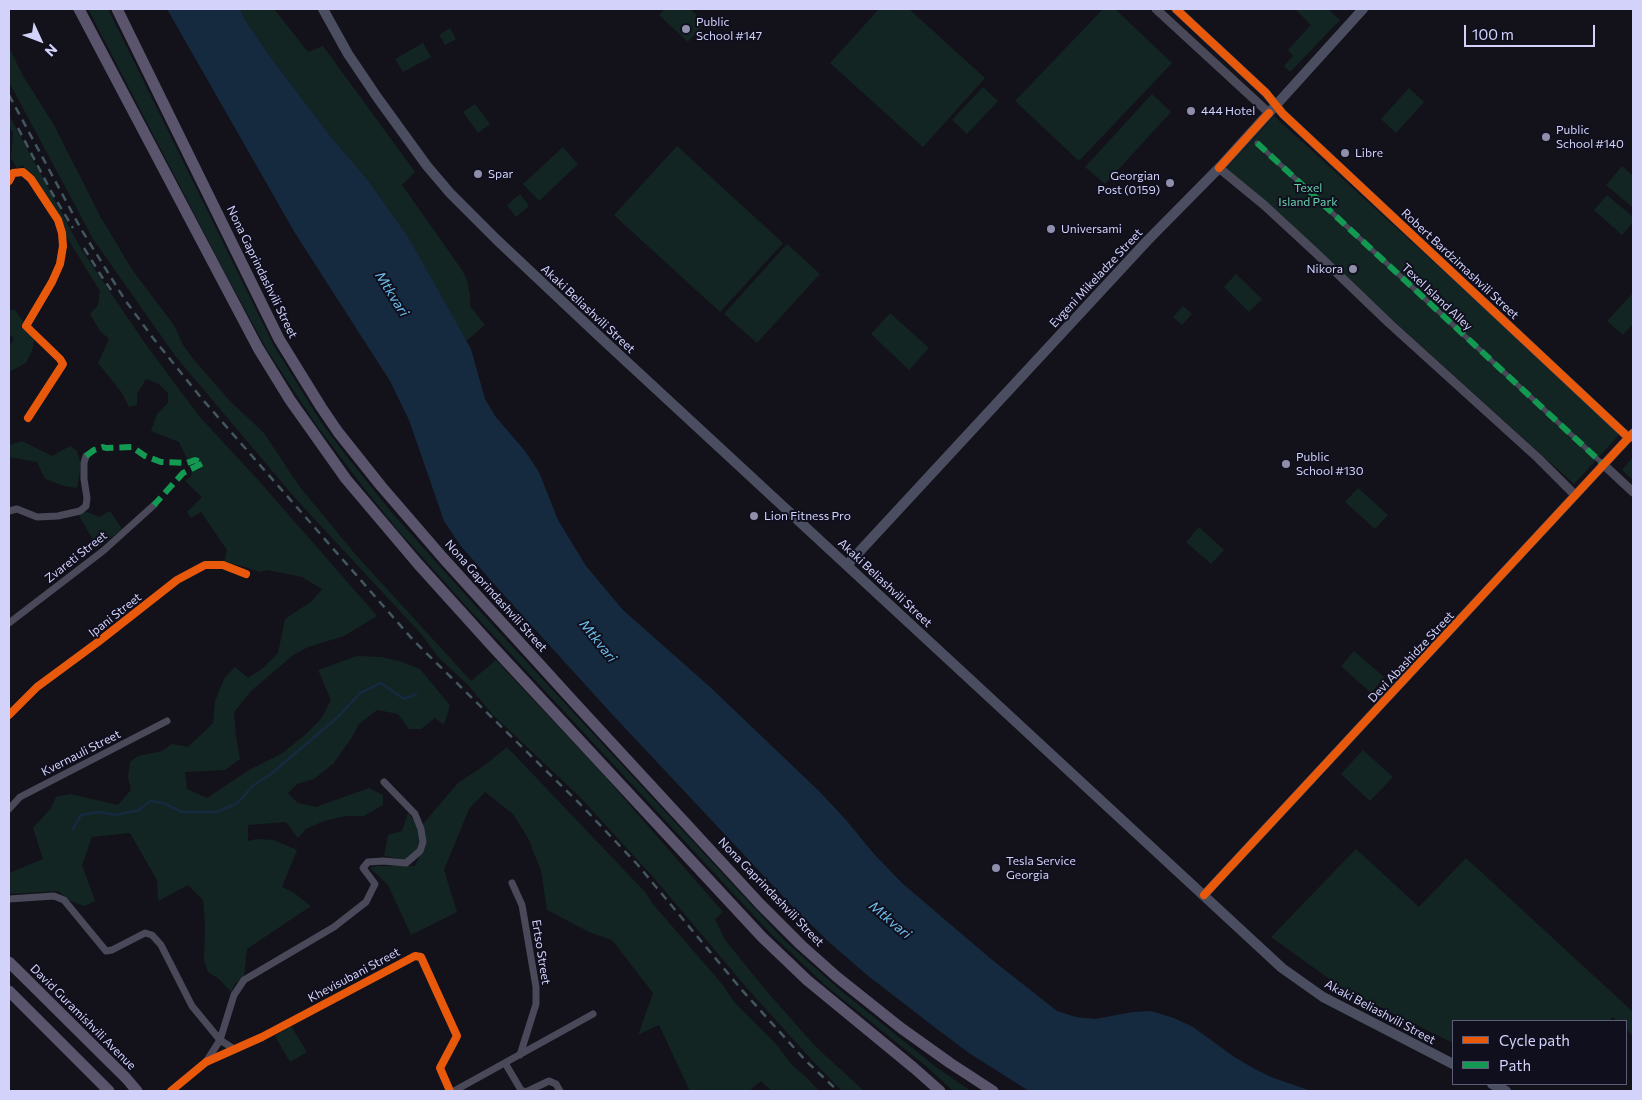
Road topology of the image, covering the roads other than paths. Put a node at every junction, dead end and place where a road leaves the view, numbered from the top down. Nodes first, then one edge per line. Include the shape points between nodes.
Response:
1 (79, 9) edge
2 (117, 9) edge
3 (323, 9) edge
4 (1176, 9) edge
5 (1363, 9) edge
6 (1161, 10) edge
7 (1272, 110) junction
8 (1257, 143) dead end
9 (1219, 168) junction
10 (9, 181) edge
11 (28, 418) dead end
12 (1631, 435) edge
13 (86, 456) dead end
14 (1604, 465) junction
15 (1633, 492) edge
16 (1575, 496) junction
17 (154, 505) dead end
18 (9, 511) edge
19 (847, 565) junction
20 (246, 574) dead end
21 (9, 622) edge
22 (9, 715) edge
23 (167, 721) dead end
24 (384, 782) dead end
25 (9, 810) edge
26 (512, 883) dead end
27 (1204, 895) junction
28 (9, 899) edge
29 (9, 962) edge
30 (9, 991) edge
31 (593, 1014) dead end
32 (220, 1040) junction
33 (234, 1050) junction
34 (520, 1055) junction
35 (206, 1062) junction
36 (505, 1063) junction
37 (1452, 1063) edge
38 (1494, 1085) edge
39 (109, 1091) edge
40 (138, 1091) edge
41 (171, 1091) edge
42 (452, 1091) edge
43 (523, 1091) edge
44 (528, 1091) edge
45 (560, 1091) edge
46 (940, 1091) edge
47 (993, 1091) edge
48 (1506, 1091) edge

1 - 46 main road via 258,348 346,479 493,647 762,937 813,985
2 - 47 main road, Nona Gaprindashvili Street via 279,339 325,413 381,486 444,560 801,945 901,1028
3 - 19 main road, Akaki Beliashvili Street via 377,97 450,193 600,338
4 - 7 street via 1266,93
5 - 7 main road, Evgeni Mikeladze Street
6 - 7 street
7 - 9 main road, Evgeni Mikeladze Street
7 - 12 street, Robert Bardzimashvili Street
8 - 14 street, Texel Island Alley
9 - 16 street via 1310,247
9 - 19 main road, Evgeni Mikeladze Street
10 - 11 street via 13,173 23,172 31,179 58,220 62,233 60,264 26,326 63,364
12 - 14 street, Devi Abashidze Street
13 - 18 street via 84,479 87,498 86,506 80,511 37,517 17,509
14 - 15 street
14 - 16 street, Devi Abashidze Street
16 - 27 street, Devi Abashidze Street
17 - 21 street, Zvareti Street via 103,552
19 - 27 main road, Akaki Beliashvili Street
20 - 22 street, Ipani Street via 223,565 205,565 177,580 37,687
23 - 25 street, Kvernauli Street via 20,797
24 - 32 street, Khevisubani Street via 415,814 423,842 420,852 406,863 368,862 364,868 376,884 366,902 334,927 244,980 234,994
26 - 34 street, Ertso Street via 522,905 536,987 536,1004
27 - 37 main road, Akaki Beliashvili Street via 1282,968 1323,997
28 - 32 street via 54,896 64,900 106,951 145,933 152,935 192,1006
29 - 40 main road, David Guramishvili Avenue
30 - 39 main road
31 - 34 street
32 - 33 street
32 - 35 street, Khevisubani Street
33 - 35 street, Khevisubani Street
33 - 42 street, Khevisubani Street via 415,956 421,957 457,1036 440,1068
34 - 36 street
35 - 41 street, Khevisubani Street
36 - 42 street
36 - 43 street
38 - 48 main road
44 - 45 street via 549,1081

